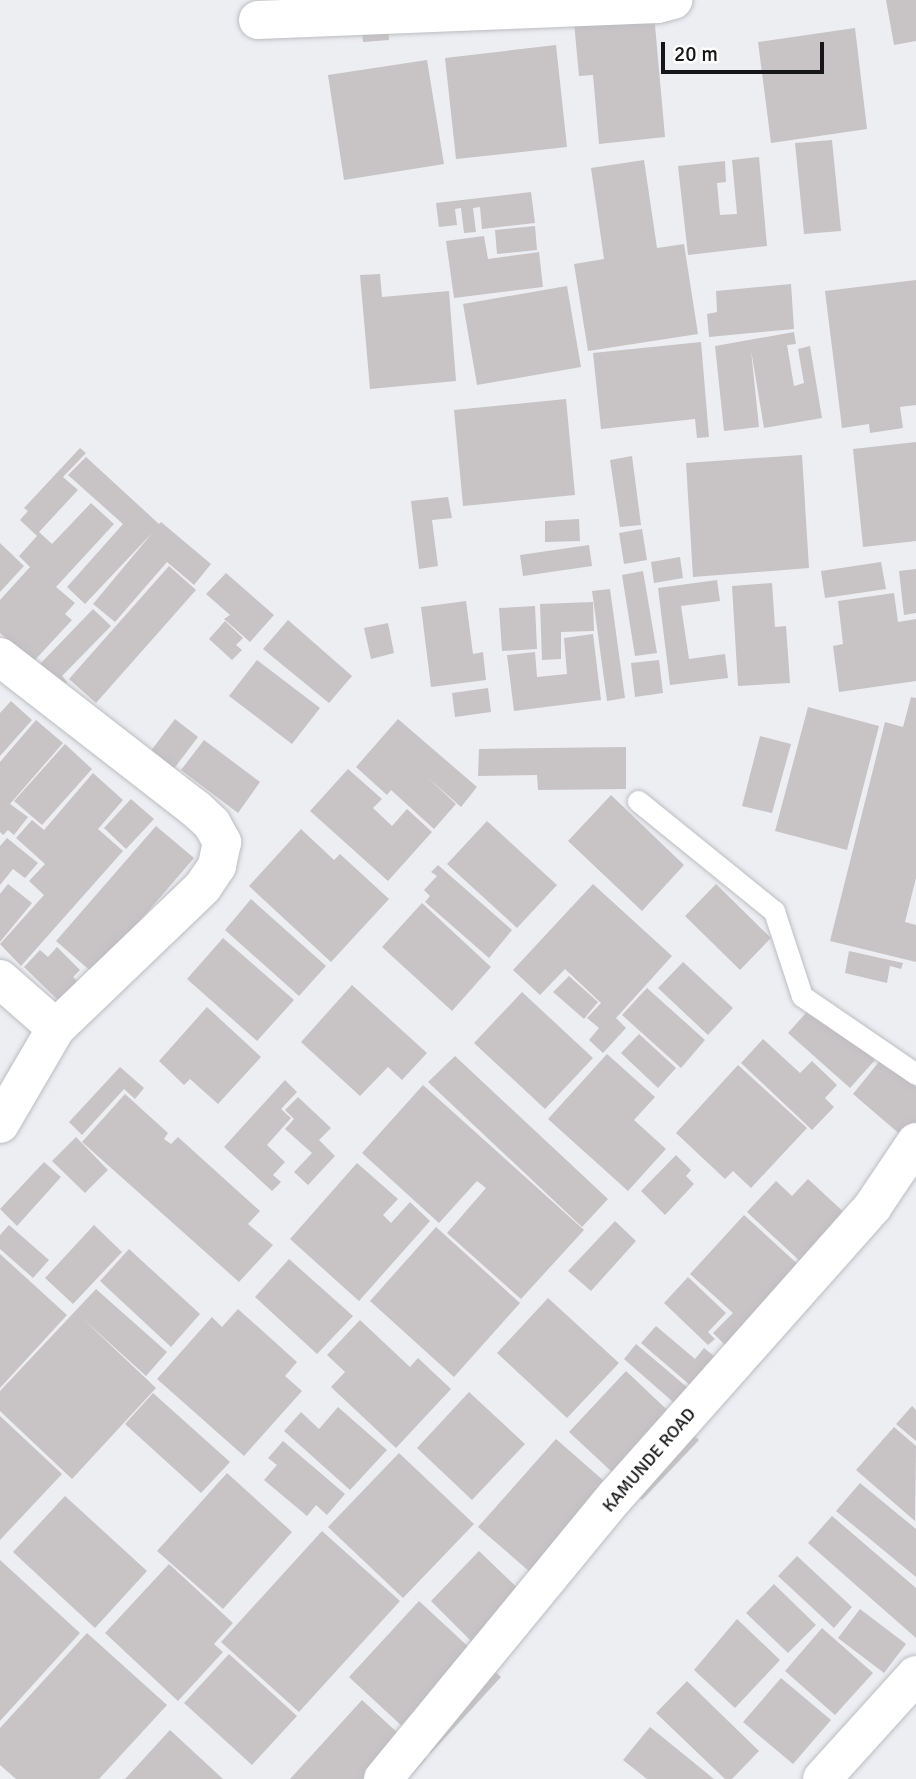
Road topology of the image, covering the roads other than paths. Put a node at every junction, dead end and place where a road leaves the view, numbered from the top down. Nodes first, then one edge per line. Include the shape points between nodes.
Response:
1 (673, 0) edge
2 (258, 20) dead end
3 (0, 657) edge
4 (638, 800) dead end
5 (0, 979) edge
6 (56, 1028) junction
7 (916, 1074) edge
8 (0, 1124) edge
9 (916, 1142) edge
10 (916, 1675) edge
11 (383, 1779) edge
12 (822, 1779) edge

1 - 2 street
3 - 6 street via 195,808 222,842 216,866 203,887
4 - 7 lane via 774,911 802,996
5 - 6 street
6 - 8 street
9 - 11 street, KAMUNDE ROAD via 873,1206 615,1497
10 - 12 street

